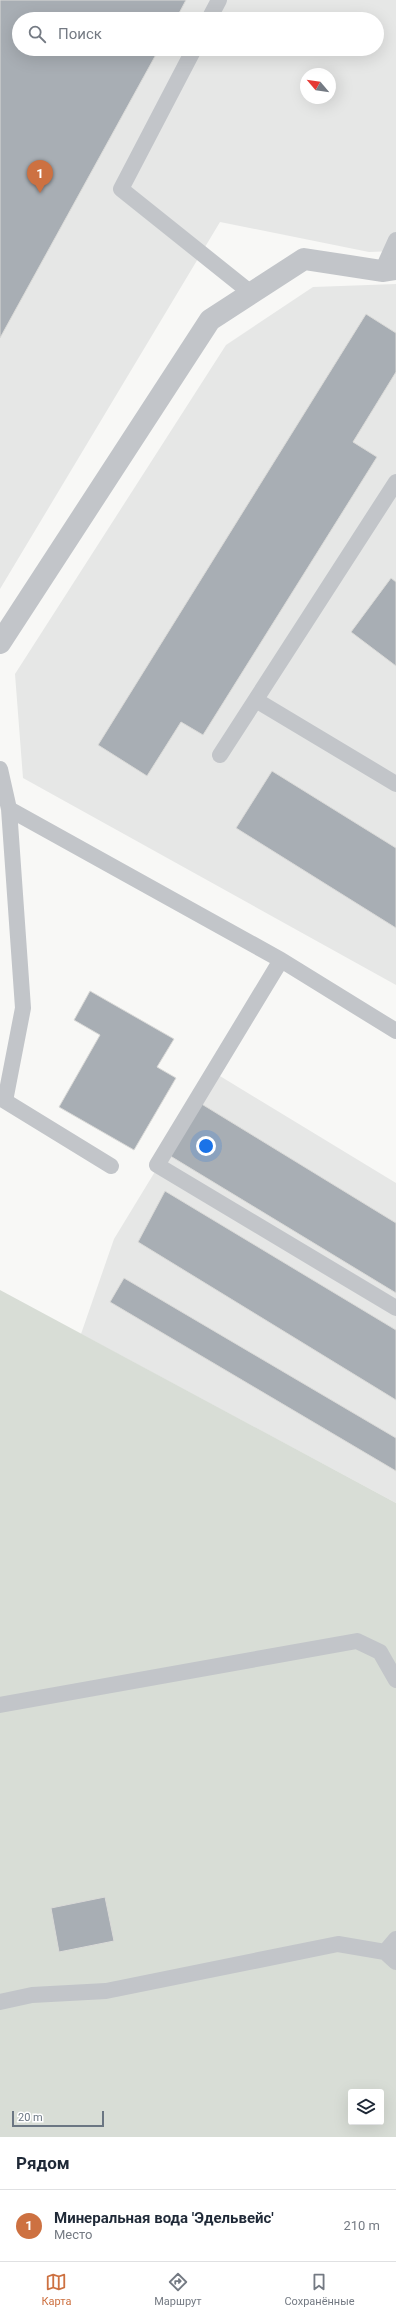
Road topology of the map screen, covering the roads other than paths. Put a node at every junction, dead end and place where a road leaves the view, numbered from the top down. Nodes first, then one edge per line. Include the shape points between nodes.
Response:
1 (219, 0) edge
2 (213, 12) edge
3 (190, 56) edge
4 (396, 240) edge
5 (389, 270) edge
6 (251, 293) junction
7 (396, 482) edge
8 (0, 643) edge
9 (256, 700) junction
10 (220, 755) dead end
11 (0, 769) edge
12 (396, 784) edge
13 (9, 809) junction
14 (281, 960) junction
15 (396, 1031) edge
16 (111, 1166) dead end
17 (396, 1308) edge
18 (396, 1680) edge
19 (0, 1706) edge
20 (396, 1938) edge
21 (391, 1957) edge
22 (0, 2002) edge

1 - 2 lane
3 - 6 lane via 121,190
4 - 5 lane
5 - 6 street via 304,259
6 - 8 street via 210,320
7 - 9 lane
9 - 10 lane
9 - 12 lane
11 - 13 lane
13 - 14 lane
13 - 16 lane via 23,1008 5,1101
14 - 15 lane
14 - 17 lane via 157,1165
18 - 19 lane via 380,1652 357,1640
20 - 21 lane
21 - 22 lane via 338,1944 106,1991 32,1995

